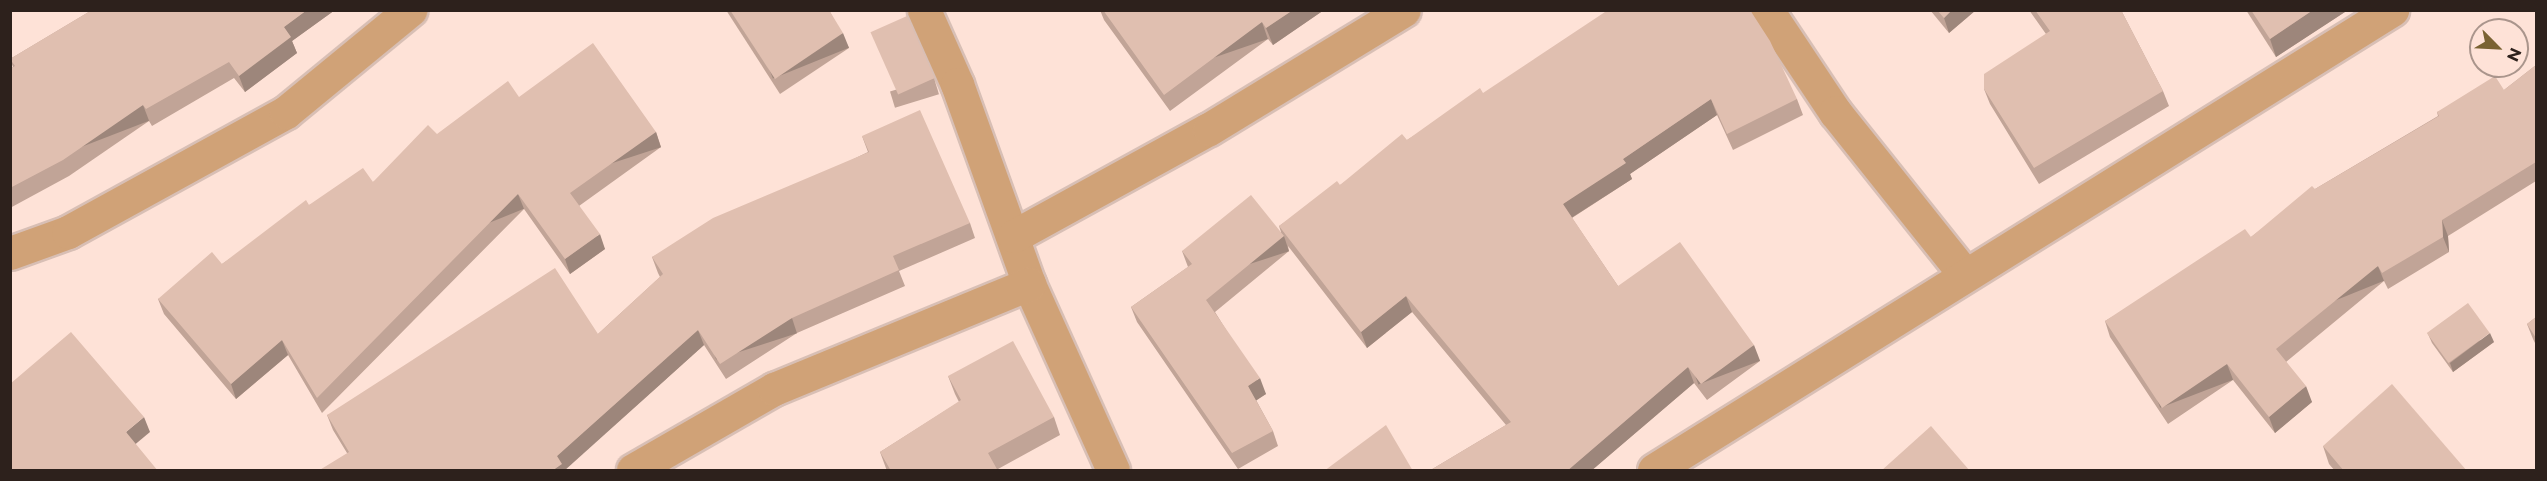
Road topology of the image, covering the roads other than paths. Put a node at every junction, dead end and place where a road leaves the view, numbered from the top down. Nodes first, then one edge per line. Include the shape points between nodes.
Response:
1 (410, 10) edge
2 (924, 10) edge
3 (1404, 10) edge
4 (1767, 10) edge
5 (2392, 10) edge
6 (1014, 236) junction
7 (10, 253) edge
8 (1965, 275) junction
9 (1029, 284) junction
10 (633, 471) edge
11 (1113, 471) edge
12 (1654, 471) edge

1 - 7 street via 286,112 68,232
2 - 6 street
3 - 6 street via 1209,129
4 - 8 street via 1835,112
5 - 8 street
6 - 9 street
8 - 12 street
9 - 10 street via 774,389
9 - 11 street

